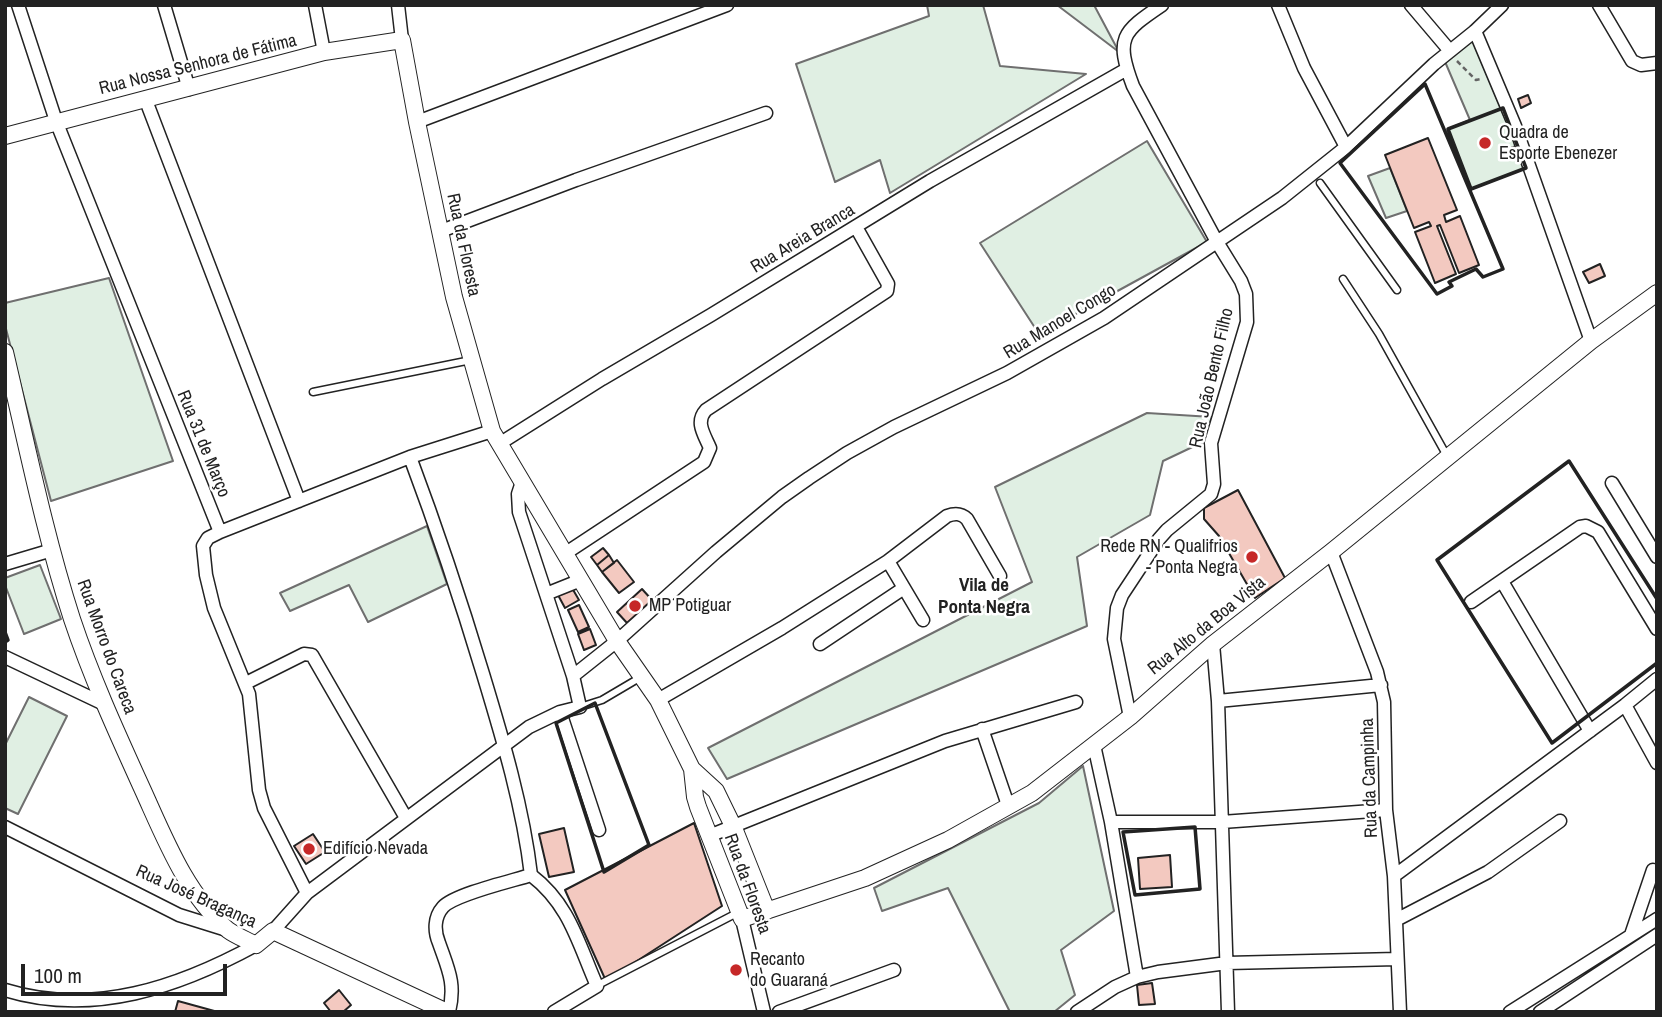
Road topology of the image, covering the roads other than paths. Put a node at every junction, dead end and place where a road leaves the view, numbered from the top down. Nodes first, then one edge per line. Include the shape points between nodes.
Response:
1 (18, 5) edge
2 (164, 5) edge
3 (315, 5) edge
4 (398, 5) edge
5 (727, 5) edge
6 (1162, 5) edge
7 (1278, 5) edge
8 (1411, 5) edge
9 (1502, 5) edge
10 (1599, 5) edge
11 (1475, 31) junction
12 (402, 40) junction
13 (1450, 51) junction
14 (324, 52) junction
15 (1657, 63) edge
16 (1127, 69) junction
17 (189, 89) junction
18 (145, 98) junction
19 (766, 113) dead end
20 (56, 121) junction
21 (417, 122) junction
22 (5, 136) edge
23 (1346, 147) junction
24 (1317, 178) junction
25 (856, 227) junction
26 (441, 231) junction
27 (1216, 242) junction
28 (1343, 279) dead end
29 (1397, 290) dead end
30 (1657, 293) edge
31 (1591, 341) junction
32 (5, 352) edge
33 (471, 360) junction
34 (313, 392) dead end
35 (495, 437) junction
36 (411, 457) junction
37 (1448, 457) junction
38 (522, 482) junction
39 (1612, 483) dead end
40 (299, 501) junction
41 (220, 533) junction
42 (52, 550) junction
43 (1331, 552) junction
44 (566, 554) junction
45 (1657, 557) edge
46 (888, 561) junction
47 (5, 564) edge
48 (1000, 576) dead end
49 (581, 580) junction
50 (1503, 583) junction
51 (904, 588) junction
52 (546, 594) junction
53 (1471, 603) dead end
54 (923, 620) dead end
55 (1657, 629) edge
56 (617, 641) junction
57 (1213, 643) junction
58 (820, 644) dead end
59 (5, 657) edge
60 (573, 676) junction
61 (642, 676) junction
62 (1657, 679) edge
63 (246, 682) junction
64 (1381, 685) junction
65 (658, 700) junction
66 (1218, 701) junction
67 (1076, 702) dead end
68 (104, 704) junction
69 (1625, 705) junction
70 (580, 707) junction
71 (559, 712) junction
72 (1130, 717) junction
73 (982, 729) junction
74 (1590, 731) junction
75 (1094, 745) junction
76 (505, 746) junction
77 (1657, 763) edge
78 (692, 769) junction
79 (1008, 805) junction
80 (1386, 810) junction
81 (407, 818) junction
82 (1560, 821) dead end
83 (1111, 822) junction
84 (1222, 822) junction
85 (5, 827) edge
86 (734, 828) junction
87 (599, 830) dead end
88 (709, 836) junction
89 (1653, 870) dead end
90 (531, 876) junction
91 (1394, 876) junction
92 (307, 893) junction
93 (767, 911) junction
94 (740, 916) junction
95 (1657, 919) edge
96 (1396, 920) junction
97 (230, 931) junction
98 (273, 931) junction
99 (1631, 935) junction
100 (1657, 935) edge
101 (256, 945) junction
102 (1397, 959) junction
103 (1227, 963) junction
104 (894, 970) dead end
105 (1137, 977) junction
106 (597, 986) junction
107 (5, 990) edge
108 (571, 1007) edge
109 (448, 1012) edge
110 (554, 1012) edge
111 (764, 1012) edge
112 (779, 1012) edge
113 (1077, 1012) edge
114 (1228, 1012) edge
115 (1400, 1012) edge
116 (1510, 1012) edge
117 (1540, 1012) edge

1 - 20 street, Rua 31 de Março
2 - 17 street
3 - 14 street
4 - 12 street, Rua da Floresta
5 - 21 street
6 - 16 street, Rua João Bento Filho via 1133,24 1124,38
7 - 23 street via 1304,68
8 - 13 street
9 - 11 street, Rua Manoel Congo
10 - 15 street via 1632,61
11 - 13 street, Rua Manoel Congo
11 - 31 street via 1515,126
12 - 14 street, Rua Nossa Senhora de Fátima
12 - 21 street, Rua da Floresta
13 - 23 street, Rua Manoel Congo
14 - 17 street, Rua Nossa Senhora de Fátima
16 - 25 street, Rua Areia Branca
16 - 27 street, Rua João Bento Filho
17 - 18 street, Rua Nossa Senhora de Fátima
18 - 20 street, Rua Nossa Senhora de Fátima
18 - 40 street
19 - 26 street
20 - 22 street, Rua Nossa Senhora de Fátima
20 - 41 street, Rua 31 de Março
21 - 26 street, Rua da Floresta
23 - 24 street, Rua Manoel Congo
24 - 27 street, Rua Manoel Congo
24 - 29 lane
25 - 35 street, Rua Areia Branca via 602,379
25 - 44 street via 889,288 884,294 706,410 700,423 710,447 704,462
26 - 33 street, Rua da Floresta
27 - 56 street, Rua Manoel Congo via 1091,325 808,478
27 - 72 street, Rua João Bento Filho via 1246,294 1247,322 1211,443 1213,489 1159,539 1117,608 1114,639
28 - 37 lane
30 - 31 street, Rua Alto da Boa Vista
31 - 37 street, Rua Alto da Boa Vista
32 - 42 street, Rua Morro do Careca
33 - 34 lane
33 - 35 street, Rua da Floresta
35 - 36 street, Rua Areia Branca
35 - 38 street, Rua da Floresta
36 - 40 street, Rua Areia Branca
36 - 76 street via 449,561
37 - 43 street, Rua Alto da Boa Vista
38 - 44 street, Rua da Floresta
38 - 52 street via 517,504
39 - 45 street
40 - 41 street, Rua Areia Branca
41 - 63 street via 203,546 206,575 214,608
42 - 47 street
42 - 68 street, Rua Morro do Careca
43 - 57 street, Rua Alto da Boa Vista
43 - 64 street, Rua da Campinha
44 - 49 street, Rua da Floresta
46 - 48 street via 947,516 960,514
46 - 51 street
46 - 65 street
49 - 52 street
49 - 56 street, Rua da Floresta
50 - 53 street
50 - 55 street via 1586,526 1598,532
50 - 74 street
51 - 54 street
51 - 58 street
52 - 60 street
56 - 60 street, Rua Manoel Congo
56 - 61 street, Rua da Floresta
57 - 66 street
57 - 72 street, Rua Alto da Boa Vista
59 - 68 street
60 - 70 street
61 - 65 street, Rua da Floresta
61 - 70 lane
62 - 69 street
63 - 81 street via 304,654 312,655
63 - 92 street via 264,808
64 - 66 street
64 - 80 street, Rua da Campinha
65 - 78 street, Rua da Floresta
66 - 84 street
67 - 73 street
68 - 97 street, Rua Morro do Careca via 184,876
69 - 74 street
69 - 77 street
70 - 71 street
71 - 76 street
71 - 87 street
72 - 75 street, Rua Alto da Boa Vista
73 - 79 street
73 - 86 street via 896,759
74 - 91 street
75 - 79 street, Rua Alto da Boa Vista via 1032,793
75 - 83 street
76 - 81 street
76 - 90 street
78 - 86 street, Rua da Floresta via 716,792
78 - 88 street, Rua da Floresta via 695,797
79 - 93 street, Rua Alto da Boa Vista via 948,840 865,878
80 - 84 street
80 - 91 street, Rua da Campinha
81 - 92 street
82 - 96 street via 1488,872
83 - 84 street
83 - 105 street
84 - 103 street
85 - 97 street, Rua José Bragança via 178,915
86 - 88 street
86 - 93 street, Rua da Floresta
88 - 94 street, Rua da Floresta
89 - 99 street
90 - 106 street via 566,913
90 - 109 street via 450,902 438,914 435,931 451,979
91 - 96 street, Rua da Campinha
92 - 98 street
93 - 94 street, Rua Alto da Boa Vista
94 - 106 lane
94 - 111 street, Rua da Floresta
95 - 99 street
96 - 102 street, Rua da Campinha
97 - 101 street, Rua José Bragança
98 - 101 street, Rua José Bragança
98 - 109 street, Rua José Bragança
99 - 116 street
100 - 117 street
101 - 107 street via 205,973 147,997 116,1004 42,1001
102 - 103 street
102 - 115 street, Rua da Campinha
103 - 105 street
103 - 114 street
104 - 112 street
105 - 113 street
106 - 108 street
108 - 110 street

